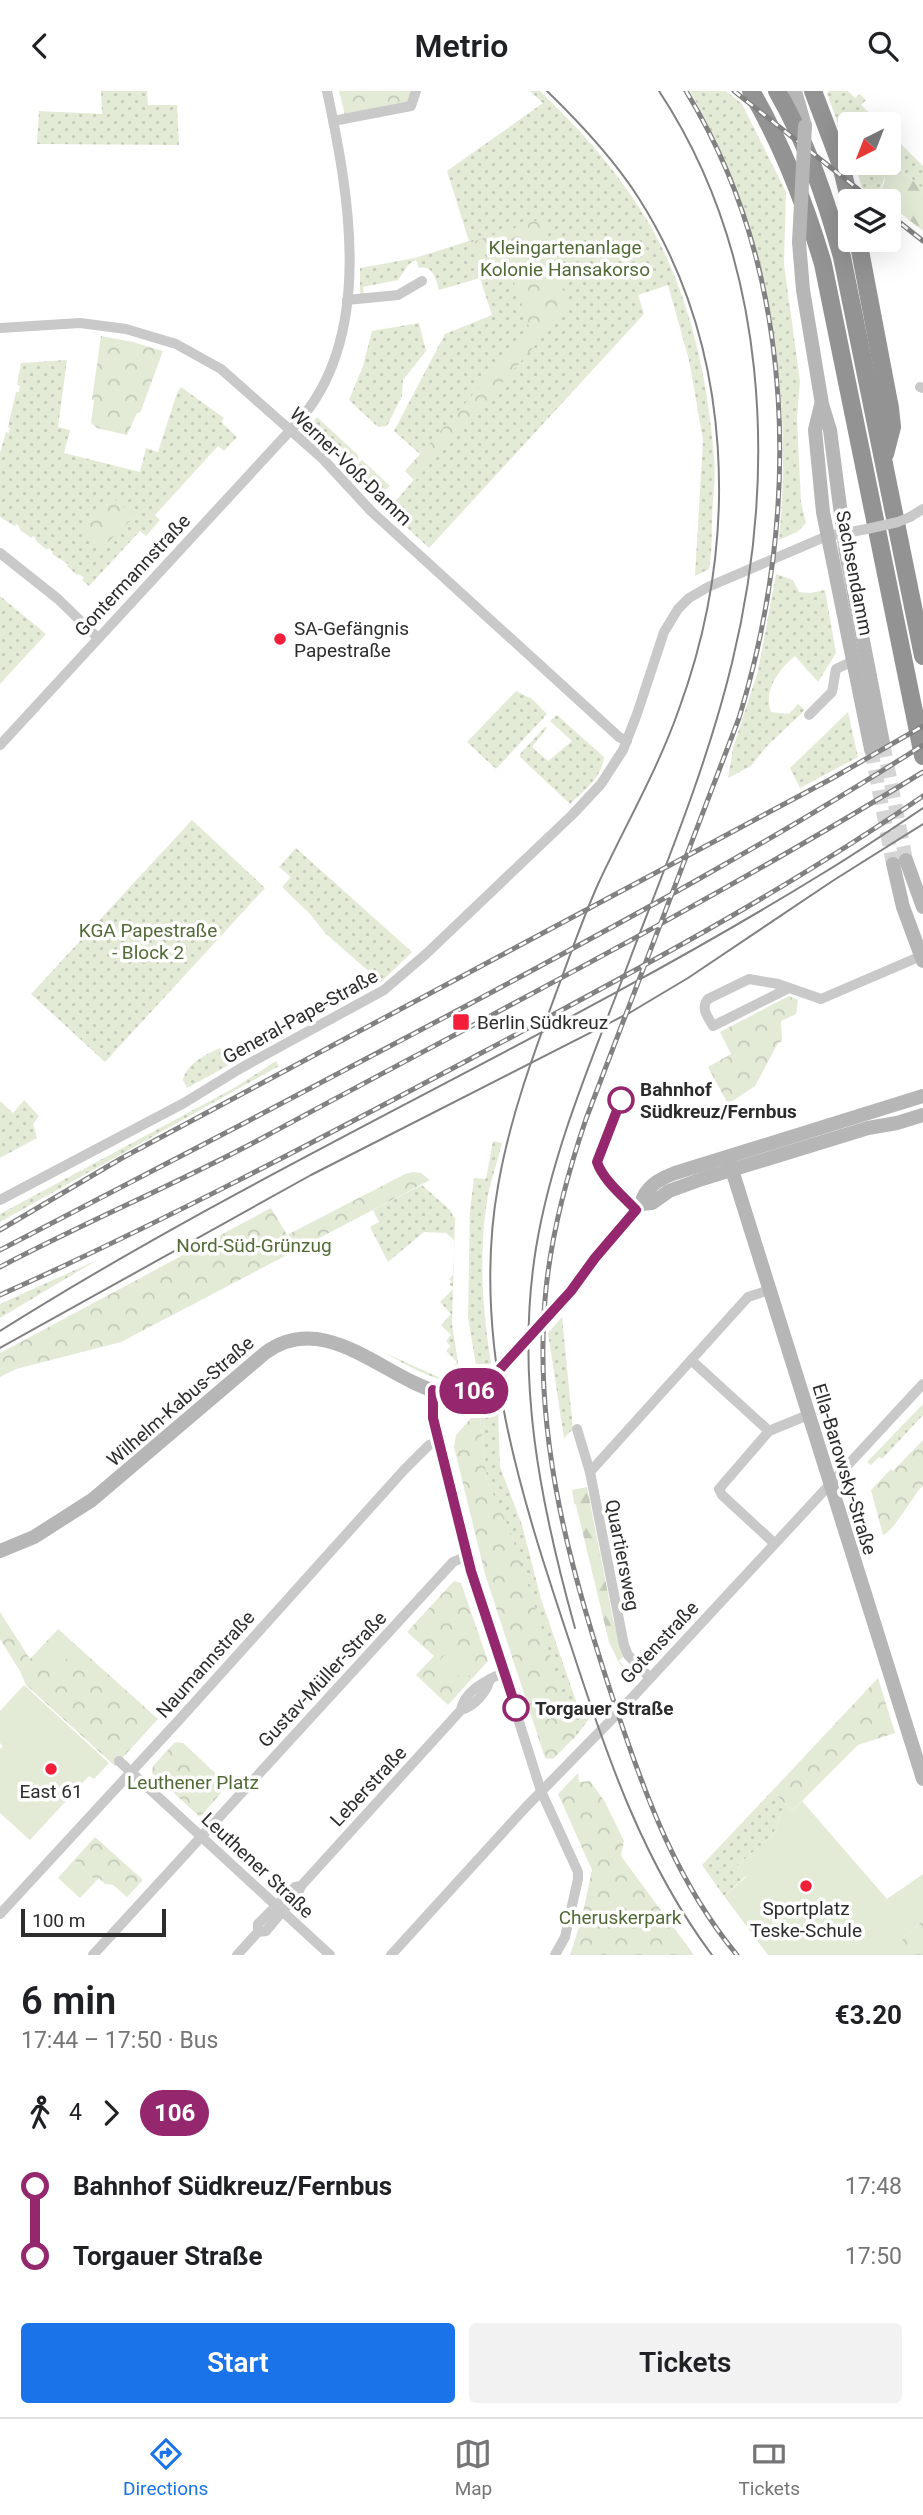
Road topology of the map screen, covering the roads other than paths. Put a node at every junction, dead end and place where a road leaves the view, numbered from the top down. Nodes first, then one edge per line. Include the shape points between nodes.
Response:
1 (327, 91) edge
2 (416, 91) edge
3 (751, 91) edge
4 (777, 91) edge
5 (813, 91) edge
6 (801, 110) edge
7 (333, 121) junction
8 (846, 189) edge
9 (860, 252) edge
10 (422, 281) dead end
11 (347, 300) junction
12 (0, 328) edge
13 (821, 404) junction
14 (290, 430) junction
15 (884, 457) junction
16 (923, 509) edge
17 (843, 533) junction
18 (827, 536) junction
19 (0, 553) edge
20 (98, 638) junction
21 (923, 656) edge
22 (853, 661) junction
23 (809, 715) dead end
24 (627, 741) junction
25 (0, 745) edge
26 (923, 756) edge
27 (923, 907) edge
28 (922, 957) edge
29 (789, 988) junction
30 (923, 1096) edge
31 (923, 1115) edge
32 (730, 1163) junction
33 (0, 1200) edge
34 (769, 1290) junction
35 (691, 1360) junction
36 (923, 1384) edge
37 (433, 1390) junction
38 (808, 1415) junction
39 (577, 1429) dead end
40 (769, 1430) junction
41 (439, 1442) junction
42 (590, 1472) junction
43 (829, 1483) junction
44 (774, 1543) junction
45 (0, 1551) edge
46 (467, 1556) junction
47 (504, 1672) junction
48 (650, 1678) junction
49 (119, 1761) dead end
50 (131, 1772) junction
51 (923, 1779) edge
52 (541, 1791) junction
53 (201, 1837) junction
54 (280, 1908) junction
55 (0, 1914) edge
56 (93, 1955) edge
57 (237, 1955) edge
58 (330, 1955) edge
59 (391, 1955) edge
60 (555, 1955) edge

1 - 7 street, Gontermannstraße
2 - 7 street via 411,106
3 - 26 highway via 789,162 823,264
4 - 15 highway via 828,206
5 - 6 street, Sachsendamm
5 - 8 highway
6 - 13 street, Sachsendamm, bridge via 799,242
7 - 11 street, Gontermannstraße via 348,237
9 - 15 highway via 890,408 892,427
10 - 11 street via 398,295
11 - 14 street, Gontermannstraße via 327,377 312,405
12 - 14 street, Werner-Voß-Damm via 80,323 126,329 169,342 221,369
13 - 17 street, Sachsendamm via 830,430
13 - 18 street, Sachsendamm via 815,431
14 - 20 street, Gontermannstraße
14 - 24 street, Werner-Voß-Damm via 370,511
15 - 21 highway
16 - 17 street, General-Pape-Straße, bridge via 898,522
17 - 18 street, General-Pape-Straße
17 - 22 street, Sachsendamm via 877,746
18 - 22 street, Sachsendamm
18 - 24 street, General-Pape-Straße via 708,587 678,609 664,632
19 - 20 street
20 - 25 street, Gontermannstraße
22 - 23 street via 836,669 830,694
24 - 33 street, General-Pape-Straße via 588,799 392,985
27 - 28 street via 899,862 904,907
28 - 29 street via 821,999
29 - 29 street via 743,980 708,999 704,1010 713,1026
30 - 32 street
31 - 32 street
32 - 34 street, Ella-Barowsky-Straße
32 - 37 street, Wilhelm-Kabus-Straße via 661,1179 643,1194 641,1204 571,1291 489,1381 466,1394
34 - 35 street via 748,1297
34 - 38 street, Ella-Barowsky-Straße
35 - 40 street
35 - 42 street
36 - 43 street, Gotenstraße
37 - 41 street via 432,1412
37 - 45 street, Wilhelm-Kabus-Straße via 331,1342 310,1337 287,1341 265,1353 92,1500 34,1537
38 - 40 street
38 - 43 street, Ella-Barowsky-Straße
39 - 42 street, Quartiersweg
40 - 44 street via 719,1489
41 - 46 street
41 - 50 street, Naumannstraße via 429,1445 404,1470
42 - 48 street, Quartiersweg via 624,1645
43 - 44 street, Gotenstraße
43 - 51 street, Ella-Barowsky-Straße
44 - 48 street, Gotenstraße
46 - 47 street
46 - 53 street, Gustav-Müller-Straße via 453,1562
47 - 52 street
47 - 54 street, Leberstraße via 490,1679 488,1688 468,1709 461,1710
48 - 52 street, Gotenstraße
49 - 50 street, Leuthener Straße
50 - 53 street, Leuthener Straße
50 - 55 street, Naumannstraße
52 - 59 street, Gotenstraße
52 - 60 street via 578,1878 565,1937
53 - 54 street, Leuthener Straße
53 - 56 street, Gustav-Müller-Straße
54 - 57 street, Leberstraße via 258,1924 258,1932
54 - 58 street, Leuthener Straße

